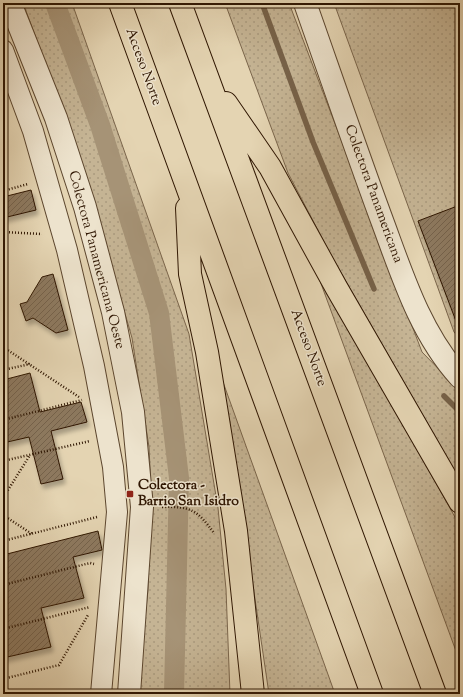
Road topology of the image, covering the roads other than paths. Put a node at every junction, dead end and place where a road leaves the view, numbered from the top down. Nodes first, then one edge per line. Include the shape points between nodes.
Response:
1 (10, 3) edge
2 (120, 3) edge
3 (305, 3) edge
4 (183, 7) edge
5 (3, 50) edge
6 (208, 78) junction
7 (186, 189) junction
8 (459, 376) edge
9 (460, 502) edge
10 (101, 694) edge
11 (129, 694) edge
12 (253, 694) edge
13 (372, 694) edge
14 (435, 694) edge

1 - 11 street, Colectora Panamericana Oeste via 56,118 85,207 114,312 133,412 142,507
2 - 7 highway, Acceso Norte
3 - 8 street, Colectora Panamericana via 355,146 413,299 428,332
4 - 6 highway, Acceso Norte
5 - 10 street via 33,131 63,235 94,366 113,467 117,512
6 - 9 highway via 270,167
6 - 14 highway, Acceso Norte
7 - 12 highway via 190,274 207,352 236,531
7 - 13 highway, Acceso Norte

